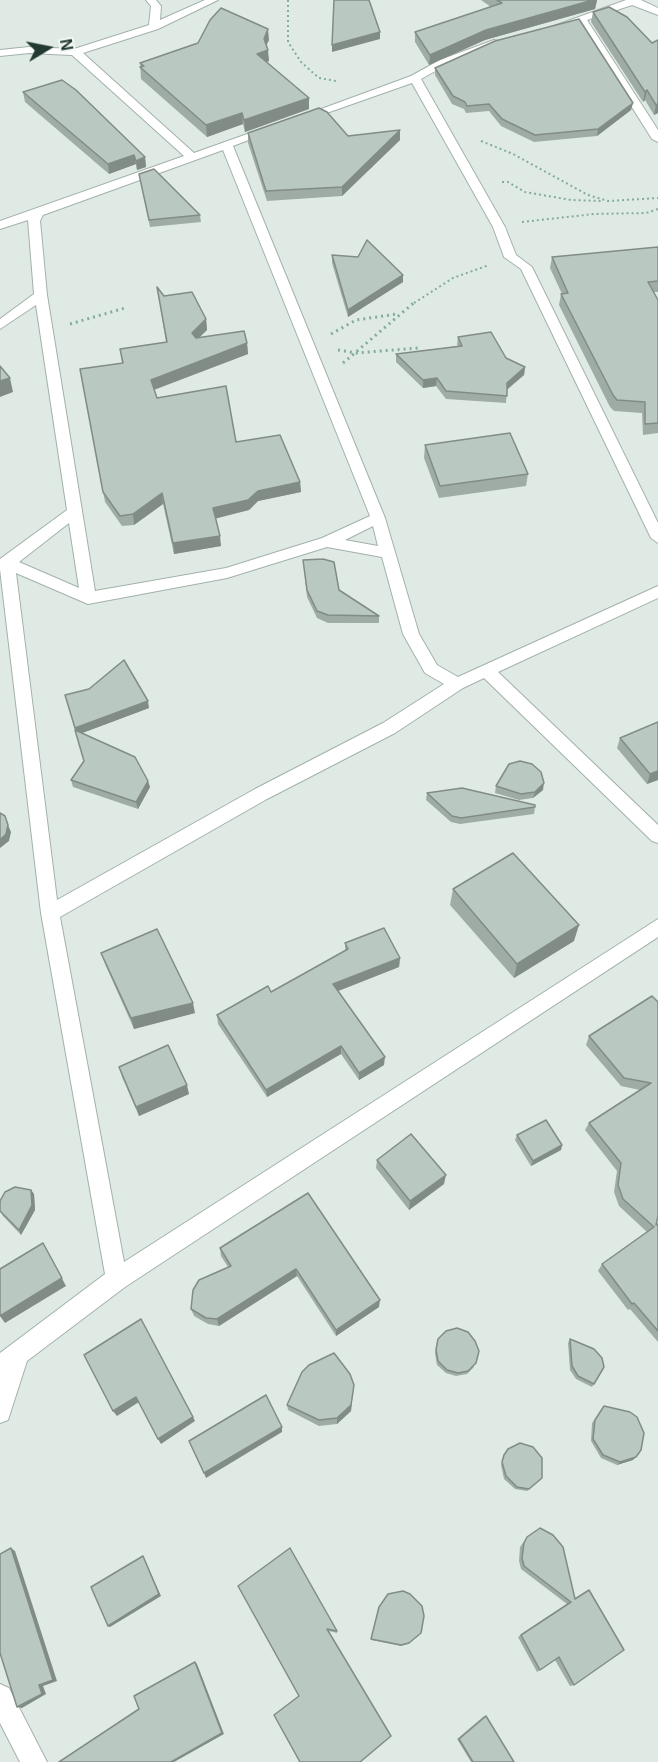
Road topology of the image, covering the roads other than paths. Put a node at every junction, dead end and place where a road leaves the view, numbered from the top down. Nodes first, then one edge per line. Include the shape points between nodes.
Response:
1 (151, 0) edge
2 (213, 0) edge
3 (607, 0) edge
4 (634, 1) edge
5 (618, 7) junction
6 (658, 12) edge
7 (582, 20) junction
8 (154, 27) junction
9 (547, 29) edge
10 (513, 38) edge
11 (75, 52) junction
12 (0, 53) edge
13 (415, 78) junction
14 (658, 139) edge
15 (227, 145) junction
16 (192, 157) junction
17 (38, 213) junction
18 (0, 225) edge
19 (41, 295) junction
20 (0, 325) edge
21 (74, 512) junction
22 (378, 518) junction
23 (658, 538) edge
24 (327, 542) junction
25 (388, 553) junction
26 (4, 564) edge
27 (658, 592) edge
28 (88, 598) junction
29 (486, 670) junction
30 (457, 684) junction
31 (658, 836) edge
32 (50, 913) junction
33 (658, 927) edge
34 (117, 1279) junction
35 (8, 1362) edge
36 (0, 1412) edge
37 (0, 1697) edge
38 (34, 1762) edge

1 - 8 street via 156,6
2 - 8 street
3 - 5 street
4 - 5 street
4 - 6 street
5 - 7 street
7 - 9 street
7 - 14 street
8 - 11 street
10 - 13 street via 453,59
11 - 12 street
11 - 16 street
13 - 15 street
13 - 23 street via 499,227 510,257 526,267
15 - 16 street
15 - 22 street
16 - 17 street
17 - 18 street
17 - 19 street via 33,221
19 - 20 street
19 - 21 street
21 - 26 street
21 - 28 street
22 - 24 street
22 - 25 street
24 - 25 street
24 - 28 street via 227,573
25 - 30 street via 411,634 431,669
26 - 28 street
26 - 32 street
27 - 29 street
29 - 30 street
29 - 31 street
30 - 32 street via 389,728 261,794
32 - 34 street
33 - 34 street
34 - 35 street
35 - 36 street
37 - 38 street

